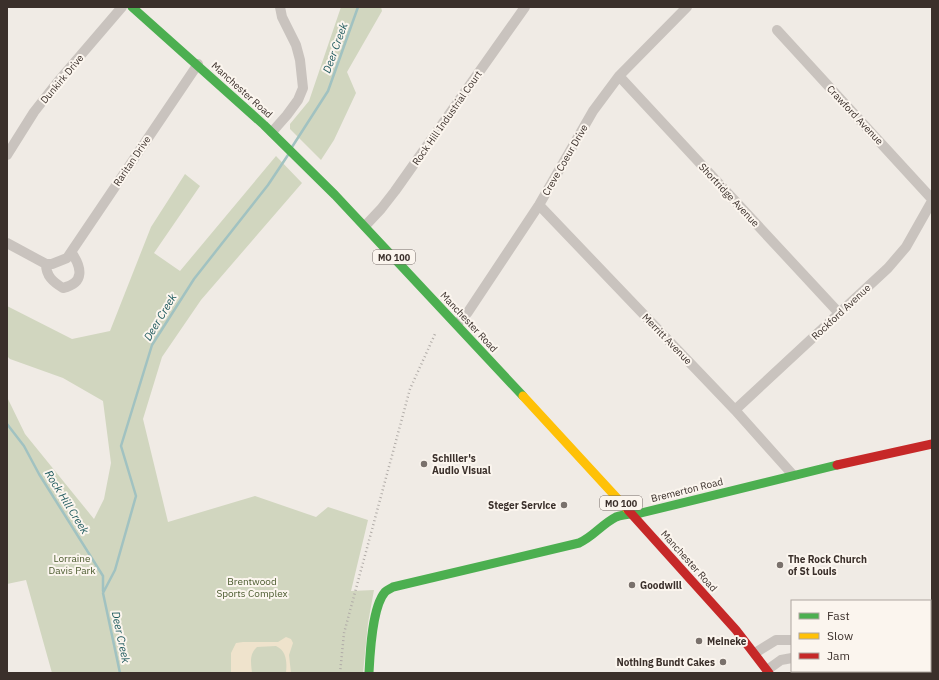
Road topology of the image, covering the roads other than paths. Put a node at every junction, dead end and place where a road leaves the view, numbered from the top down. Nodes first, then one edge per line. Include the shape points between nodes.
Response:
1 (122, 7) edge
2 (132, 7) edge
3 (280, 7) edge
4 (525, 7) edge
5 (687, 7) edge
6 (777, 30) dead end
7 (198, 64) junction
8 (618, 76) junction
9 (276, 135) junction
10 (7, 155) edge
11 (932, 200) edge
12 (539, 205) junction
13 (365, 226) junction
14 (7, 243) edge
15 (69, 255) junction
16 (46, 264) junction
17 (840, 313) junction
18 (457, 324) junction
19 (735, 410) junction
20 (932, 444) edge
21 (793, 475) junction
22 (631, 514) junction
23 (791, 640) edge
24 (755, 653) junction
25 (791, 658) edge
26 (768, 672) edge
27 (368, 673) edge

1 - 10 street, Dunkirk Drive via 34,112
2 - 7 main road, Manchester Road / MO 100
3 - 9 street via 282,17 296,45 303,88
4 - 13 street, Rock Hill Industrial Court via 395,191
5 - 8 street, Creve Coeur Drive
6 - 11 street, Crawford Avenue
7 - 9 main road, Manchester Road / MO 100
7 - 15 street, Raritan Drive
8 - 12 street, Creve Coeur Drive via 593,111
8 - 17 street, Shortridge Avenue
9 - 13 main road, Manchester Road / MO 100
11 - 17 street, Rockford Avenue via 902,252
12 - 18 street, Creve Coeur Drive via 468,312
12 - 19 street, Merritt Avenue
13 - 18 main road, Manchester Road / MO 100
14 - 16 street
15 - 16 street via 52,264
15 - 16 street via 77,261 80,273 72,286 63,288 56,284 51,279
17 - 19 street, Rockford Avenue
18 - 22 main road, Manchester Road / MO 100
19 - 21 street, Merritt Avenue
20 - 21 main road, Bremerton Road
21 - 22 main road, Bremerton Road
22 - 24 main road, Manchester Road / MO 100
22 - 27 main road, Bremerton Road via 616,517 580,543 385,591 377,610
23 - 24 street via 776,640
24 - 26 main road, Manchester Road / MO 100
25 - 26 street via 781,660

